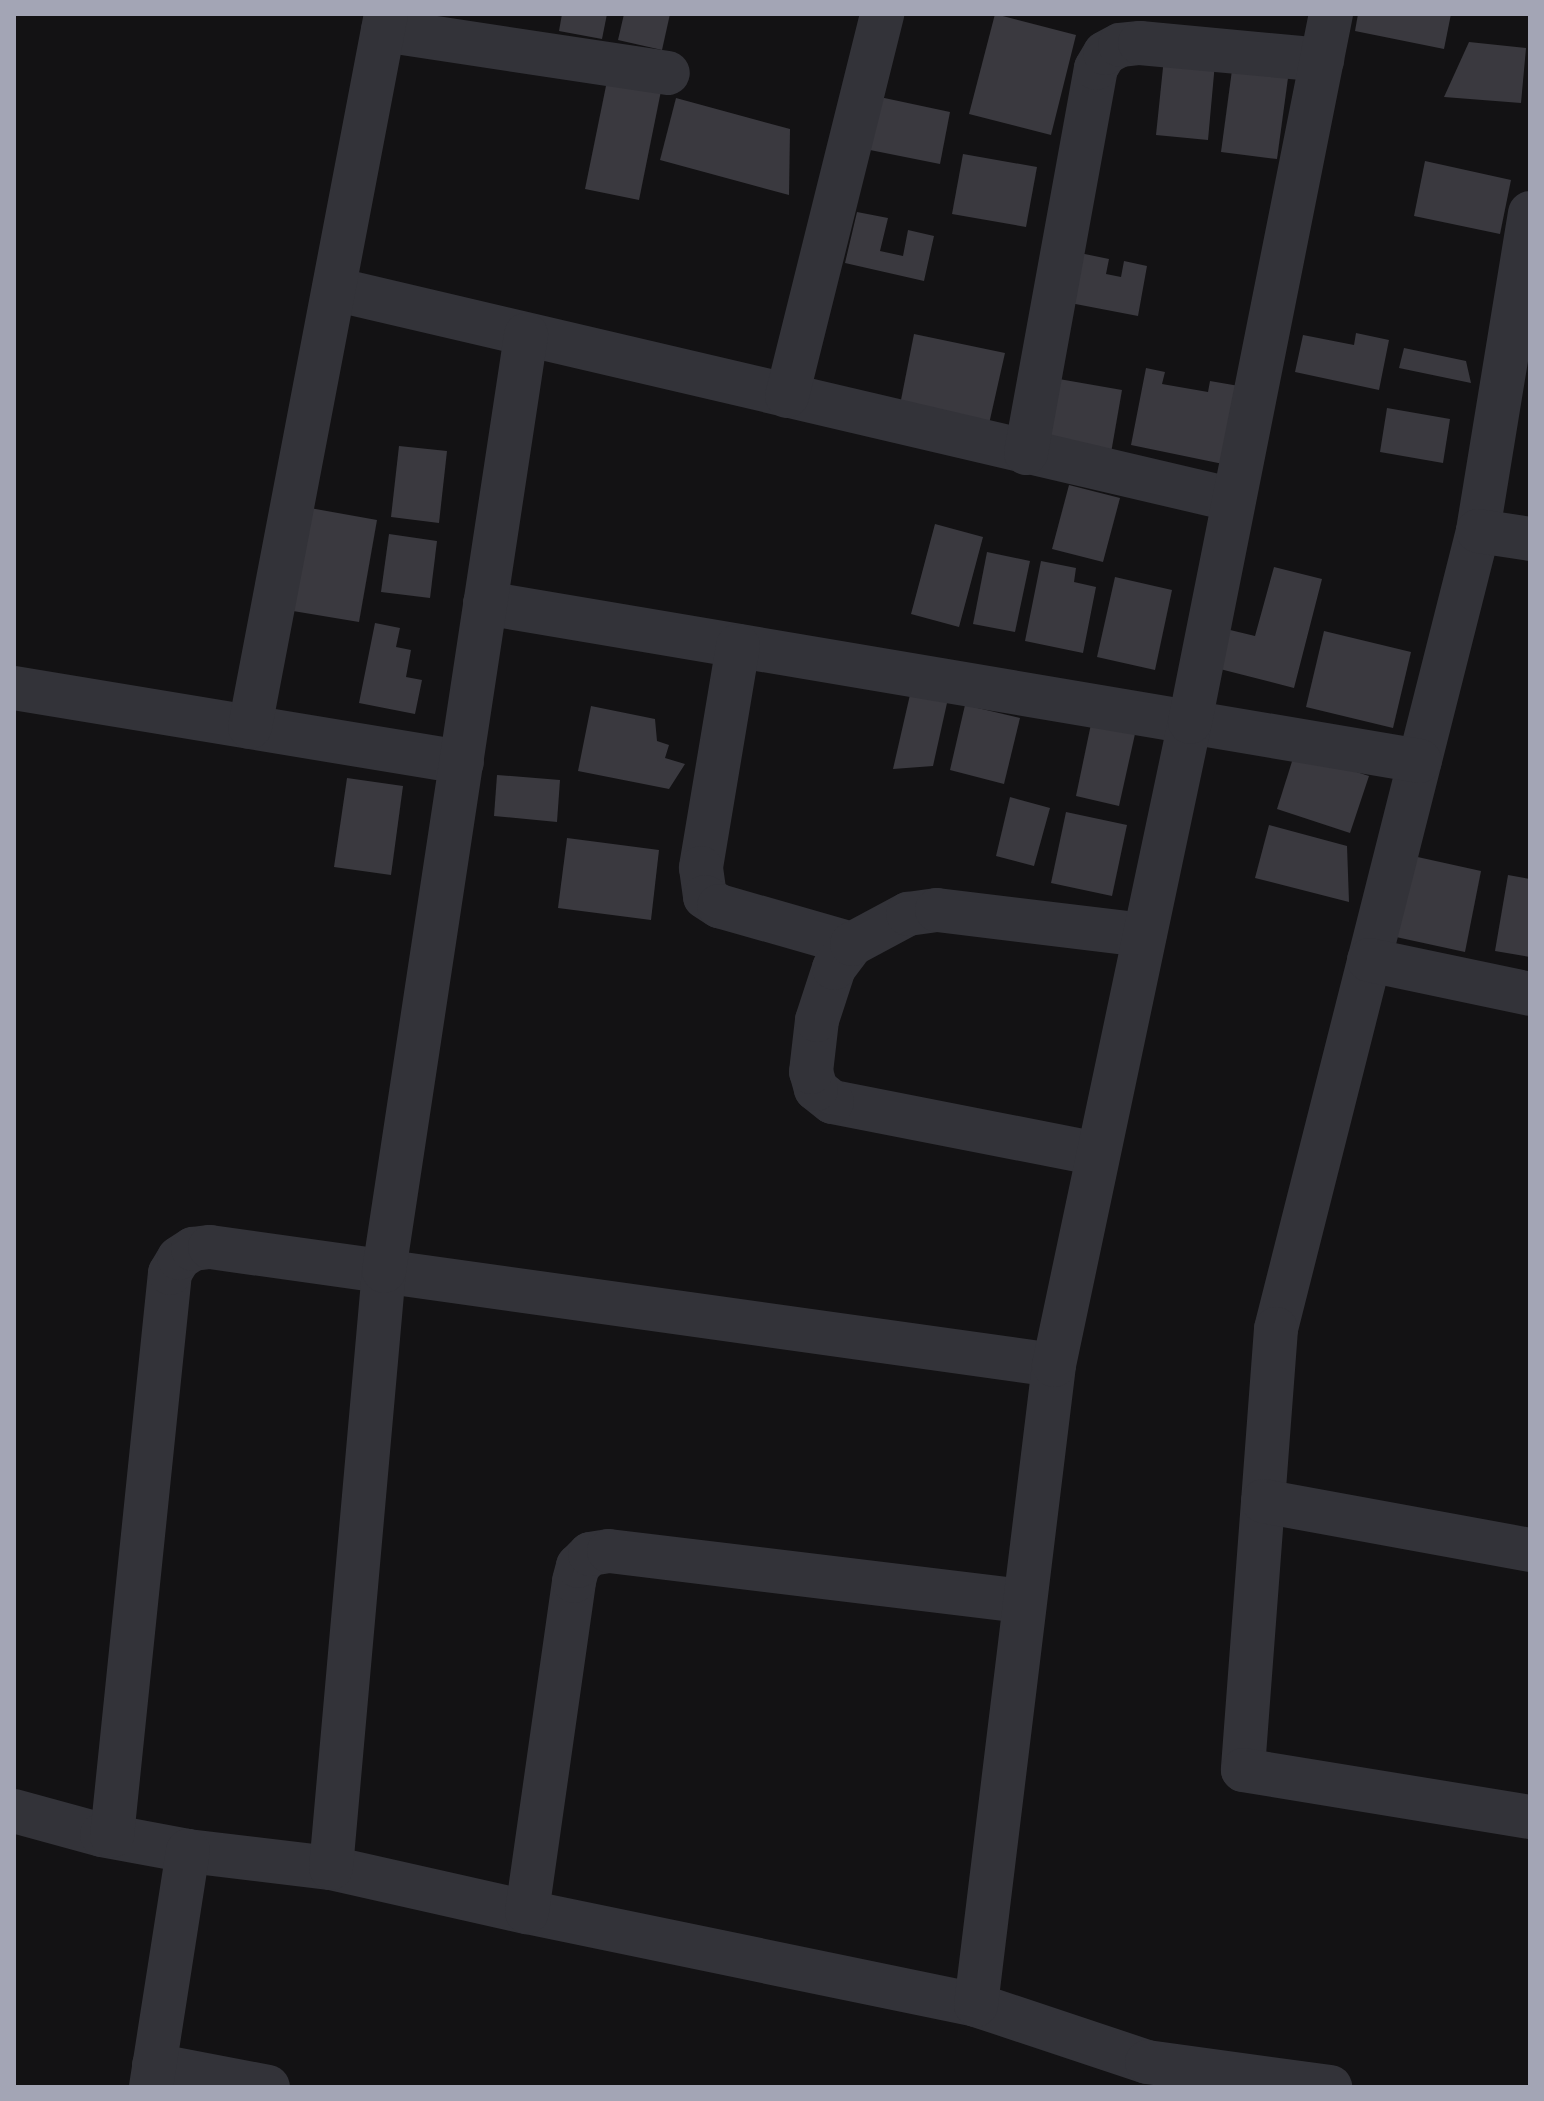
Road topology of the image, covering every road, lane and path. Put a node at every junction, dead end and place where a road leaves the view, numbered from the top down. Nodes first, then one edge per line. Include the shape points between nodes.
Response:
1 (882, 14) edge
2 (1331, 14) edge
3 (385, 22) edge
4 (1322, 60) junction
5 (668, 73) dead end
6 (1530, 213) edge
7 (334, 289) junction
8 (1522, 315) edge
9 (526, 335) junction
10 (787, 396) junction
11 (1026, 453) junction
12 (1234, 500) junction
13 (1478, 531) junction
14 (1530, 539) edge
15 (485, 603) junction
16 (738, 646) junction
17 (14, 688) edge
18 (1190, 722) junction
19 (250, 727) junction
20 (1420, 761) junction
21 (462, 762) junction
22 (1145, 935) junction
23 (852, 944) junction
24 (1369, 960) junction
25 (1530, 994) edge
26 (1098, 1154) junction
27 (384, 1271) junction
28 (1054, 1365) junction
29 (1263, 1501) junction
30 (1530, 1550) edge
31 (1024, 1601) junction
32 (14, 1811) edge
33 (1530, 1817) edge
34 (112, 1836) junction
35 (188, 1851) junction
36 (331, 1868) junction
37 (527, 1912) junction
38 (976, 2005) junction
39 (153, 2076) edge
40 (268, 2087) edge
41 (1330, 2087) edge

1 - 10 street
2 - 4 street
3 - 5 street
3 - 7 street
4 - 11 street via 1140,43 1105,53 1096,68
4 - 12 street
6 - 8 street
7 - 9 street
7 - 19 street
8 - 13 street
9 - 10 street
9 - 15 street
10 - 11 street
11 - 12 street
12 - 18 street
13 - 14 street
13 - 20 street
15 - 16 street
15 - 21 street
16 - 18 street
16 - 23 street via 701,868 705,897 719,906
17 - 19 street
18 - 20 street
18 - 22 street
19 - 21 street
20 - 24 street
21 - 27 street
22 - 23 street via 937,910 908,914
22 - 26 street
23 - 26 street via 824,992 811,1072 816,1089 850,1108
24 - 25 street
24 - 29 street via 1276,1329
26 - 28 street
27 - 28 street
27 - 34 street via 210,1247 179,1258 170,1273
27 - 36 street
28 - 31 street
29 - 30 street
29 - 33 street via 1243,1770
31 - 37 street via 609,1551 590,1554 578,1566 574,1581
31 - 38 street
32 - 34 street
34 - 35 street
35 - 36 street
35 - 39 street
36 - 37 street
37 - 38 street
38 - 41 street via 1147,2062
39 - 40 street

